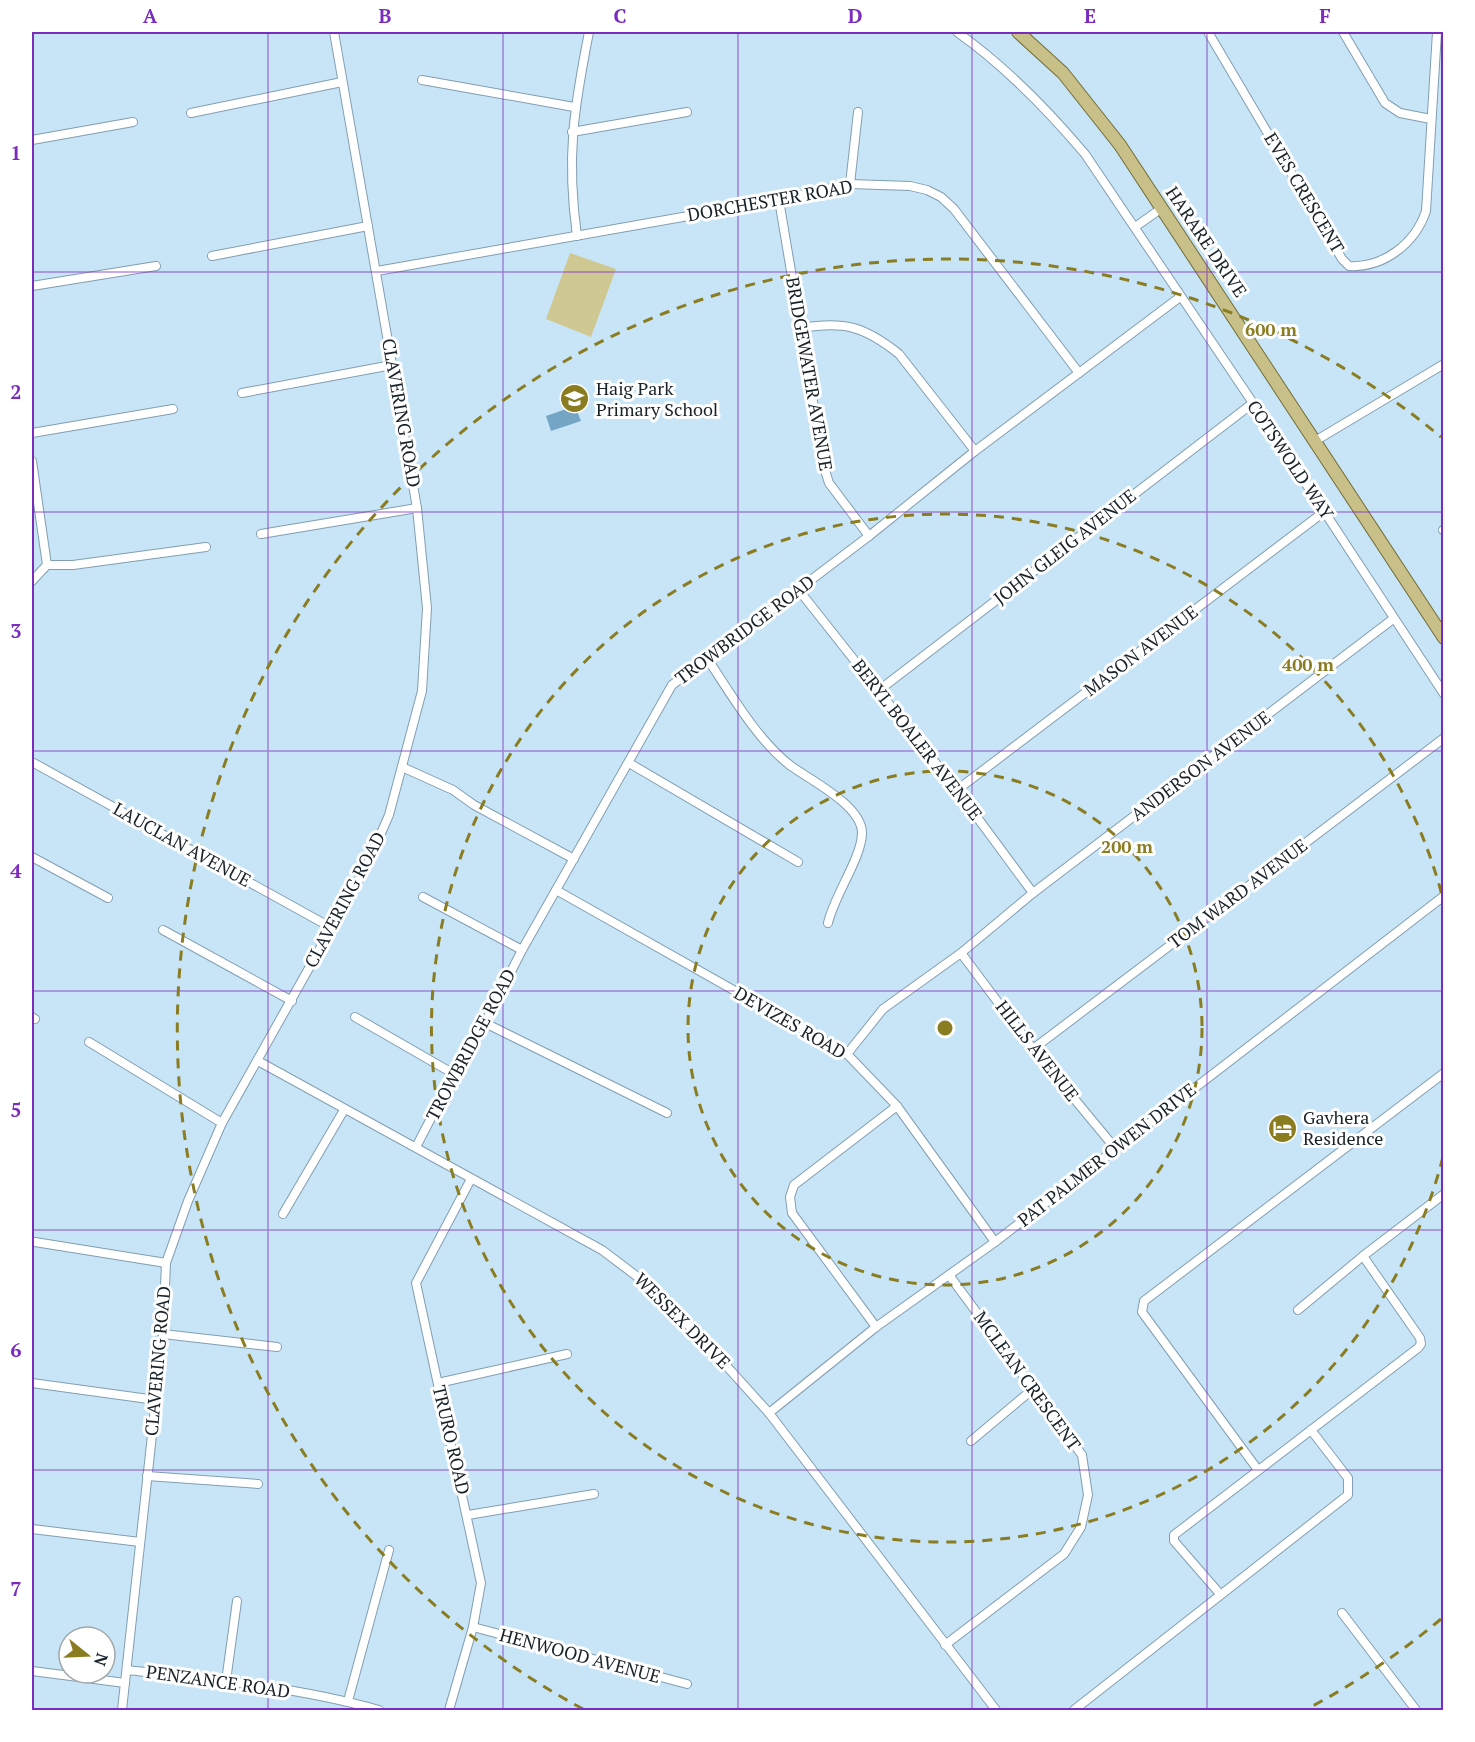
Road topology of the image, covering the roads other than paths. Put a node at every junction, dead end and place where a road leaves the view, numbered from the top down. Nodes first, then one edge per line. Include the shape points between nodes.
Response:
1 (334, 32) edge
2 (589, 32) edge
3 (957, 32) edge
4 (1018, 32) edge
5 (1208, 32) edge
6 (1343, 32) edge
7 (1437, 32) edge
8 (422, 80) dead end
9 (342, 82) junction
10 (574, 107) junction
11 (687, 112) dead end
12 (858, 112) dead end
13 (190, 113) dead end
14 (1431, 119) junction
15 (134, 122) dead end
16 (572, 132) junction
17 (32, 140) edge
18 (850, 184) junction
19 (779, 200) junction
20 (1162, 208) junction
21 (368, 226) junction
22 (1135, 227) junction
23 (577, 236) junction
24 (212, 256) dead end
25 (156, 266) dead end
26 (377, 271) junction
27 (32, 286) edge
28 (1180, 297) junction
29 (801, 328) junction
30 (1443, 364) edge
31 (392, 365) junction
32 (1079, 373) junction
33 (242, 393) dead end
34 (1253, 403) junction
35 (173, 409) dead end
36 (32, 433) edge
37 (1315, 441) junction
38 (975, 451) junction
39 (32, 461) edge
40 (417, 508) junction
41 (1325, 511) junction
42 (36, 512) edge
43 (261, 534) dead end
44 (869, 536) junction
45 (206, 547) dead end
46 (47, 565) junction
47 (32, 581) edge
48 (798, 589) junction
49 (1393, 620) junction
50 (1443, 638) edge
51 (707, 658) junction
52 (878, 691) junction
53 (1443, 694) edge
54 (1443, 738) edge
55 (32, 762) edge
56 (629, 763) junction
57 (402, 767) junction
58 (957, 790) junction
59 (32, 857) edge
60 (574, 859) junction
61 (798, 862) dead end
62 (556, 890) junction
63 (1033, 893) junction
64 (1443, 896) edge
65 (423, 897) dead end
66 (108, 898) dead end
67 (828, 923) dead end
68 (332, 928) junction
69 (163, 930) dead end
70 (522, 950) junction
71 (961, 953) junction
72 (292, 1001) junction
73 (355, 1017) dead end
74 (485, 1023) junction
75 (89, 1042) dead end
76 (1033, 1049) junction
77 (847, 1054) junction
78 (258, 1061) junction
79 (1443, 1073) edge
80 (454, 1074) junction
81 (897, 1106) junction
82 (344, 1110) junction
83 (667, 1113) dead end
84 (222, 1123) junction
85 (416, 1148) junction
86 (1115, 1148) junction
87 (471, 1179) junction
88 (1443, 1194) edge
89 (283, 1214) dead end
90 (35, 1242) dead end
91 (995, 1242) junction
92 (1363, 1256) junction
93 (166, 1263) junction
94 (949, 1275) junction
95 (1298, 1310) dead end
96 (876, 1327) junction
97 (163, 1334) junction
98 (277, 1347) dead end
99 (567, 1354) dead end
100 (32, 1383) edge
101 (438, 1383) junction
102 (1033, 1389) junction
103 (156, 1400) junction
104 (769, 1413) junction
105 (1311, 1430) junction
106 (971, 1441) dead end
107 (1258, 1470) junction
108 (147, 1476) junction
109 (258, 1484) dead end
110 (594, 1494) dead end
111 (468, 1515) junction
112 (32, 1529) edge
113 (140, 1542) junction
114 (389, 1550) dead end
115 (1220, 1594) junction
116 (237, 1601) dead end
117 (1342, 1613) dead end
118 (473, 1627) junction
119 (945, 1645) junction
120 (127, 1670) junction
121 (32, 1671) edge
122 (226, 1681) junction
123 (125, 1683) junction
124 (687, 1684) dead end
125 (348, 1701) junction
126 (122, 1710) edge
127 (380, 1710) edge
128 (449, 1710) edge
129 (996, 1710) edge
130 (1074, 1710) edge
131 (1416, 1710) edge

1 - 9 street, CLAVERING ROAD
2 - 10 street
3 - 22 street, COTSWOLD WAY via 987,53 1058,121
4 - 20 main road, HARARE DRIVE via 1063,73 1093,109
5 - 14 street, EVES CRESCENT via 1349,266 1374,264 1404,245 1418,230 1426,211
6 - 14 street via 1385,103 1400,113
7 - 14 street, EVES CRESCENT
8 - 10 street
9 - 13 street
9 - 21 street, CLAVERING ROAD
10 - 16 street
11 - 16 street
12 - 18 street
15 - 17 street
16 - 23 street via 570,183
18 - 19 street, DORCHESTER ROAD
18 - 32 street, DORCHESTER ROAD via 910,186 942,198
19 - 23 street, DORCHESTER ROAD
19 - 29 street, BRIDGEWATER AVENUE
20 - 22 street
20 - 37 main road, HARARE DRIVE
21 - 24 street
21 - 26 street, CLAVERING ROAD
22 - 28 street, COTSWOLD WAY
23 - 26 street, DORCHESTER ROAD
25 - 27 street
26 - 31 street, CLAVERING ROAD
28 - 32 street, TROWBRIDGE ROAD
28 - 34 street, COTSWOLD WAY
29 - 38 street via 844,324 884,341 907,363
29 - 44 street, BRIDGEWATER AVENUE via 824,467 830,483
30 - 37 street
31 - 33 street
31 - 40 street, CLAVERING ROAD
32 - 38 street, TROWBRIDGE ROAD
34 - 41 street, COTSWOLD WAY
34 - 52 street, JOHN GLEIG AVENUE
35 - 36 street
37 - 50 main road, HARARE DRIVE
38 - 44 street, TROWBRIDGE ROAD
39 - 42 street
40 - 43 street
40 - 57 street, CLAVERING ROAD via 425,576 426,633 422,691
41 - 49 street, COTSWOLD WAY
41 - 58 street, MASON AVENUE
42 - 46 street
44 - 48 street, TROWBRIDGE ROAD
45 - 46 street
46 - 47 street
48 - 51 street, TROWBRIDGE ROAD
48 - 52 street, BERYL BOALER AVENUE
49 - 53 street, COTSWOLD WAY
49 - 63 street, ANDERSON AVENUE
51 - 56 street, TROWBRIDGE ROAD via 666,692
51 - 67 street via 737,704 781,758 849,808 861,823 862,840
52 - 58 street, BERYL BOALER AVENUE
54 - 76 street, TOM WARD AVENUE
55 - 68 street, LAUCLAN AVENUE
56 - 60 street, TROWBRIDGE ROAD
56 - 61 street
57 - 60 street via 453,790
57 - 68 street, CLAVERING ROAD via 389,814 368,863
58 - 63 street, BERYL BOALER AVENUE
59 - 66 street
60 - 62 street, TROWBRIDGE ROAD
62 - 70 street, TROWBRIDGE ROAD
62 - 77 street, DEVIZES ROAD
63 - 71 street, ANDERSON AVENUE
64 - 86 street, PAT PALMER OWEN DRIVE
65 - 70 street
68 - 72 street, CLAVERING ROAD
69 - 72 street
70 - 74 street, TROWBRIDGE ROAD
71 - 76 street, HILLS AVENUE
71 - 77 street, ANDERSON AVENUE via 883,1009
72 - 78 street, CLAVERING ROAD
73 - 80 street
74 - 80 street, TROWBRIDGE ROAD
74 - 83 street
75 - 84 street
76 - 86 street, HILLS AVENUE
77 - 81 street, DEVIZES ROAD
78 - 82 street, WESSEX DRIVE
78 - 84 street, CLAVERING ROAD
79 - 107 street via 1141,1306
80 - 85 street, TROWBRIDGE ROAD
81 - 91 street, DEVIZES ROAD
81 - 96 street via 794,1185 790,1197 792,1213
82 - 85 street, WESSEX DRIVE
82 - 89 street
84 - 93 street, CLAVERING ROAD
85 - 87 street, WESSEX DRIVE
86 - 91 street, PAT PALMER OWEN DRIVE
87 - 101 street, TRURO ROAD via 416,1283
87 - 104 street, WESSEX DRIVE via 623,1264 704,1341
88 - 92 street
90 - 93 street
91 - 94 street, PAT PALMER OWEN DRIVE
92 - 95 street
92 - 105 street via 1421,1344
93 - 97 street, CLAVERING ROAD
94 - 96 street, PAT PALMER OWEN DRIVE
94 - 102 street, MCLEAN CRESCENT
96 - 104 street, PAT PALMER OWEN DRIVE
97 - 98 street
97 - 103 street, CLAVERING ROAD
99 - 101 street
100 - 103 street
101 - 111 street, TRURO ROAD
102 - 106 street
102 - 119 street, MCLEAN CRESCENT via 1082,1455 1088,1495 1081,1527 1064,1554
103 - 108 street, CLAVERING ROAD
104 - 119 street, WESSEX DRIVE
105 - 107 street
105 - 115 street via 1348,1478 1348,1495
107 - 115 street via 1174,1535 1174,1541
108 - 109 street
108 - 113 street, CLAVERING ROAD
110 - 111 street
111 - 118 street, TRURO ROAD via 481,1583
112 - 113 street
113 - 120 street, CLAVERING ROAD
114 - 125 street
115 - 130 street
116 - 122 street
117 - 131 street
118 - 124 street, HENWOOD AVENUE
118 - 128 street, TRURO ROAD
119 - 129 street, WESSEX DRIVE
120 - 122 street, PENZANCE ROAD
120 - 123 street, CLAVERING ROAD
121 - 123 street
122 - 125 street, PENZANCE ROAD
123 - 126 street, CLAVERING ROAD
125 - 127 street, PENZANCE ROAD

